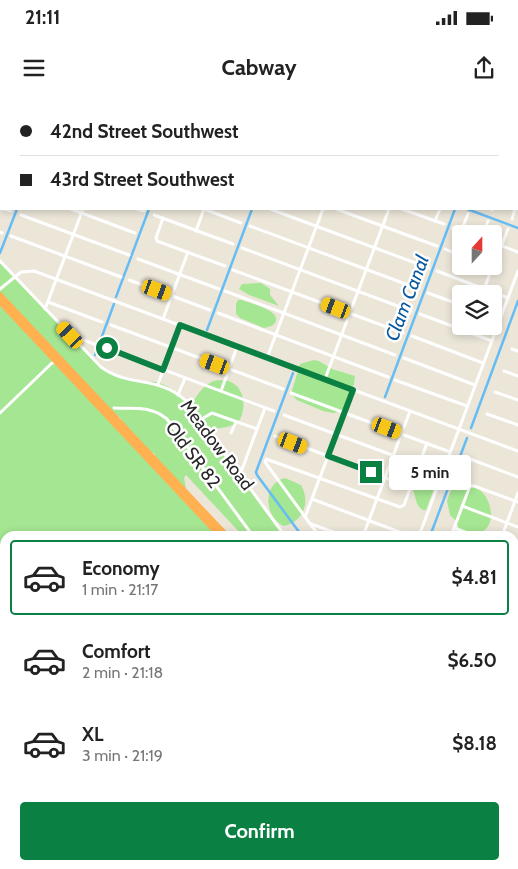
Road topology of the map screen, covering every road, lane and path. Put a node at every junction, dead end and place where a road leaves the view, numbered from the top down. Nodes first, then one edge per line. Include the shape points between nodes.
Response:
1 (8, 210) edge
2 (140, 210) edge
3 (204, 210) edge
4 (207, 210) edge
5 (273, 210) edge
6 (323, 210) edge
7 (339, 210) edge
8 (389, 210) edge
9 (440, 210) edge
10 (515, 210) edge
11 (11, 211) dead end
12 (82, 211) edge
13 (144, 211) dead end
14 (414, 211) edge
15 (468, 214) dead end
16 (21, 215) dead end
17 (154, 215) dead end
18 (164, 218) junction
19 (512, 219) dead end
20 (435, 221) junction
21 (488, 221) dead end
22 (241, 223) dead end
23 (444, 224) dead end
24 (464, 225) edge
25 (487, 225) edge
26 (250, 226) dead end
27 (317, 226) junction
28 (382, 226) junction
29 (508, 230) dead end
30 (196, 231) junction
31 (135, 233) dead end
32 (73, 234) junction
33 (10, 236) dead end
34 (233, 244) dead end
35 (436, 246) dead end
36 (502, 246) joint
37 (242, 248) dead end
38 (309, 248) junction
39 (374, 248) junction
40 (445, 249) dead end
41 (188, 252) junction
42 (452, 252) edge
43 (518, 252) edge
44 (129, 255) dead end
45 (65, 256) junction
46 (138, 259) dead end
47 (0, 261) edge
48 (225, 266) dead end
49 (429, 268) dead end
50 (233, 270) dead end
51 (301, 270) junction
52 (366, 270) junction
53 (436, 271) dead end
54 (518, 271) edge
55 (180, 274) junction
56 (15, 276) junction
57 (121, 277) dead end
58 (57, 279) junction
59 (129, 280) dead end
60 (473, 285) edge
61 (0, 289) edge
62 (219, 289) dead end
63 (419, 289) dead end
64 (225, 291) dead end
65 (358, 291) junction
66 (292, 292) junction
67 (428, 293) dead end
68 (0, 295) edge
69 (172, 296) junction
70 (502, 296) edge
71 (508, 298) junction
72 (0, 302) edge
73 (48, 302) junction
74 (452, 302) edge
75 (46, 309) junction
76 (210, 310) dead end
77 (411, 311) dead end
78 (284, 313) junction
79 (350, 313) junction
80 (218, 314) dead end
81 (420, 314) dead end
82 (502, 314) edge
83 (163, 319) junction
84 (102, 322) dead end
85 (111, 325) dead end
86 (180, 325) junction
87 (403, 333) dead end
88 (70, 335) junction
89 (276, 335) junction
90 (342, 335) junction
91 (494, 335) edge
92 (412, 336) dead end
93 (492, 341) junction
94 (94, 344) dead end
95 (237, 346) junction
96 (103, 347) dead end
97 (171, 348) junction
98 (512, 349) dead end
99 (518, 351) edge
100 (395, 355) dead end
101 (334, 357) junction
102 (268, 358) junction
103 (404, 358) dead end
104 (56, 362) junction
105 (484, 363) junction
106 (229, 369) junction
107 (163, 370) junction
108 (504, 371) dead end
109 (518, 376) edge
110 (388, 377) dead end
111 (185, 378) junction
112 (325, 379) junction
113 (395, 380) dead end
114 (158, 384) junction
115 (85, 385) junction
116 (475, 385) junction
117 (283, 389) dead end
118 (353, 390) junction
119 (220, 391) junction
120 (495, 392) dead end
121 (291, 393) dead end
122 (178, 395) junction
123 (518, 400) edge
124 (467, 406) junction
125 (266, 408) junction
126 (274, 411) dead end
127 (410, 411) junction
128 (0, 412) edge
129 (110, 412) junction
130 (344, 412) junction
131 (487, 414) dead end
132 (284, 415) dead end
133 (200, 420) junction
134 (236, 422) junction
135 (518, 426) edge
136 (459, 429) junction
137 (257, 430) junction
138 (231, 433) dead end
139 (336, 434) junction
140 (402, 434) junction
141 (275, 436) dead end
142 (427, 443) junction
143 (450, 452) junction
144 (518, 452) edge
145 (328, 456) junction
146 (393, 456) junction
147 (470, 459) dead end
148 (418, 465) junction
149 (239, 473) junction
150 (385, 477) junction
151 (518, 477) edge
152 (320, 478) junction
153 (410, 487) junction
154 (518, 493) edge
155 (377, 499) junction
156 (312, 500) junction
157 (516, 502) edge
158 (462, 506) junction
159 (305, 517) junction
160 (369, 521) junction
161 (507, 523) junction
162 (310, 524) junction
163 (518, 527) edge
164 (454, 528) junction
165 (216, 531) edge
166 (222, 531) edge
167 (249, 531) edge
168 (281, 531) edge
169 (315, 531) edge
170 (329, 531) edge
171 (365, 531) edge
172 (396, 531) edge
173 (421, 531) edge
174 (453, 531) edge
175 (462, 531) edge
176 (504, 531) edge

1 - 11 street
2 - 13 street
3 - 30 street
4 - 22 street
5 - 27 street
6 - 27 street
7 - 28 street
8 - 28 street
9 - 20 street
10 - 19 street
12 - 31 street
12 - 32 street
14 - 20 street
15 - 24 street
16 - 32 street
17 - 18 street
18 - 30 street
18 - 41 street via 156,238
20 - 23 street
21 - 25 street
26 - 38 street
27 - 38 street
27 - 39 street
28 - 35 street
28 - 39 street
29 - 36 street
30 - 34 street
32 - 44 street
32 - 45 street
33 - 45 street
36 - 43 street
37 - 51 street
38 - 51 street
38 - 52 street
39 - 49 street
39 - 52 street
40 - 42 street
41 - 48 street
41 - 55 street
45 - 57 street
45 - 58 street
46 - 55 street
47 - 56 street, Meadow Road
50 - 66 street
51 - 65 street
51 - 66 street
52 - 63 street
52 - 65 street
53 - 60 street
54 - 71 street
55 - 62 street
55 - 69 street
56 - 58 street via 30,270
56 - 61 street
56 - 75 street, Meadow Road
58 - 73 street
58 - 83 street
59 - 69 street
64 - 78 street
65 - 77 street
65 - 79 street
66 - 78 street
66 - 79 street
67 - 74 street
68 - 115 highway
69 - 76 street
69 - 83 street
70 - 71 street
71 - 82 street
72 - 104 highway
73 - 75 street
73 - 84 street
75 - 88 street, Meadow Road
78 - 89 street
78 - 90 street
79 - 87 street
79 - 90 street
80 - 89 street
81 - 93 street
83 - 86 street
85 - 97 street
86 - 95 street
86 - 97 street
88 - 94 street
88 - 114 street, Meadow Road via 109,373
89 - 101 street
89 - 102 street
90 - 100 street
90 - 101 street
91 - 93 street
92 - 105 street
93 - 105 street
95 - 102 street
95 - 106 street
96 - 107 street
97 - 106 street
97 - 107 street
98 - 99 street
101 - 110 street
101 - 112 street
102 - 112 street
103 - 116 street
104 - 115 highway
104 - 128 street via 52,362
104 - 129 highway via 84,392
105 - 116 street
106 - 117 street
106 - 119 street
107 - 111 street
107 - 114 street
108 - 109 street
111 - 119 street
111 - 122 street
112 - 118 street
113 - 124 street
114 - 122 street, Meadow Road
115 - 129 highway
116 - 124 street
118 - 127 street
118 - 130 street
119 - 125 street
120 - 123 street
121 - 130 street
122 - 133 street, Meadow Road
124 - 136 street
125 - 126 street
125 - 137 street
127 - 136 street
127 - 140 street
129 - 165 highway
129 - 166 highway via 112,418
129 - 167 street, Old SR 82 via 146,408 165,417
130 - 139 street
130 - 140 street
131 - 135 street
132 - 139 street
133 - 134 street via 212,413
133 - 149 street, Meadow Road
134 - 137 street
134 - 138 street
136 - 143 street
136 - 144 street
137 - 149 street
139 - 145 street
139 - 146 street
140 - 142 street
140 - 146 street
141 - 145 street
142 - 143 street
142 - 148 street
143 - 173 street
145 - 150 street
145 - 152 street
146 - 148 street
146 - 150 street
147 - 151 street
148 - 153 street
149 - 168 street, Meadow Road
150 - 153 street
150 - 155 street
152 - 155 street
152 - 156 street
152 - 159 street via 266,459 265,462
153 - 155 street via 402,507
154 - 157 street
155 - 160 street
156 - 159 street
156 - 160 street
157 - 158 street via 472,485
157 - 161 street
158 - 161 street
158 - 164 street
159 - 162 street
160 - 171 street
160 - 172 street
161 - 163 street
161 - 176 street
162 - 169 street
162 - 170 street
164 - 174 street
164 - 175 street

